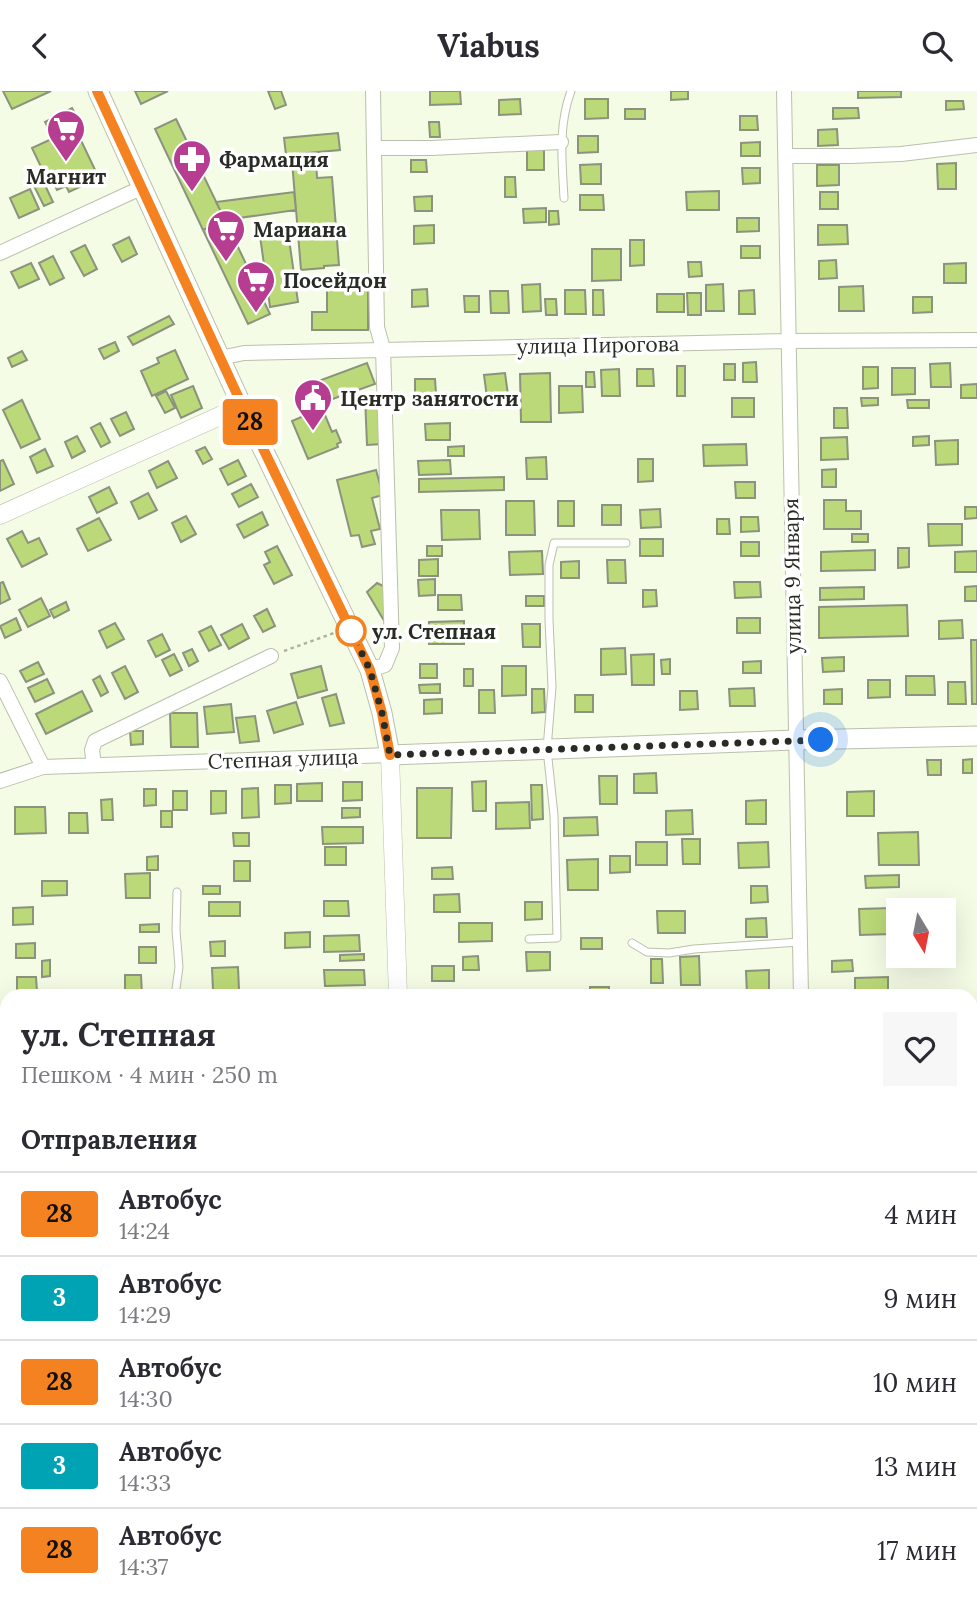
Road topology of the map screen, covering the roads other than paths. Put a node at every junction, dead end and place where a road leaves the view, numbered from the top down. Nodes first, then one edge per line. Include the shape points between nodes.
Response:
1 (97, 91) edge
2 (373, 91) edge
3 (571, 91) edge
4 (784, 91) edge
5 (561, 142) junction
6 (977, 145) edge
7 (374, 148) junction
8 (785, 156) junction
9 (143, 187) junction
10 (564, 198) dead end
11 (0, 253) edge
12 (977, 340) edge
13 (789, 341) junction
14 (383, 349) junction
15 (220, 358) junction
16 (242, 405) junction
17 (0, 515) edge
18 (626, 543) dead end
19 (271, 656) road end
20 (370, 670) junction
21 (0, 681) edge
22 (977, 736) edge
23 (795, 740) junction
24 (547, 749) junction
25 (390, 755) junction
26 (94, 765) junction
27 (43, 767) junction
28 (0, 781) edge
29 (177, 892) dead end
30 (528, 939) dead end
31 (800, 942) junction
32 (632, 943) dead end
33 (176, 989) edge
34 (398, 989) edge
35 (801, 989) edge

1 - 9 main road
2 - 7 street
3 - 5 lane
4 - 8 street, улица 9 Января
5 - 7 street
5 - 10 lane
6 - 8 street via 901,154
7 - 14 street via 377,327
8 - 13 street, улица 9 Января
9 - 11 street
9 - 15 main road
12 - 13 street, улица Пирогова
13 - 14 street, улица Пирогова
13 - 23 street, улица 9 Января
14 - 15 street, улица Пирогова via 244,353
14 - 20 street via 393,648 385,664
15 - 16 main road
16 - 17 street
16 - 20 main road
18 - 24 lane via 554,543 549,565 552,687
19 - 26 street via 95,741
20 - 25 main road
21 - 27 street
22 - 23 main road, Степная улица
23 - 24 main road, Степная улица
23 - 31 street, улица 9 Января
24 - 25 main road, Степная улица
24 - 30 lane via 554,815 557,938
25 - 26 street, Степная улица
25 - 34 street
26 - 27 street, Степная улица
27 - 28 street, Степная улица
29 - 33 lane
31 - 32 lane via 669,953 647,952
31 - 35 street, улица 9 Января

